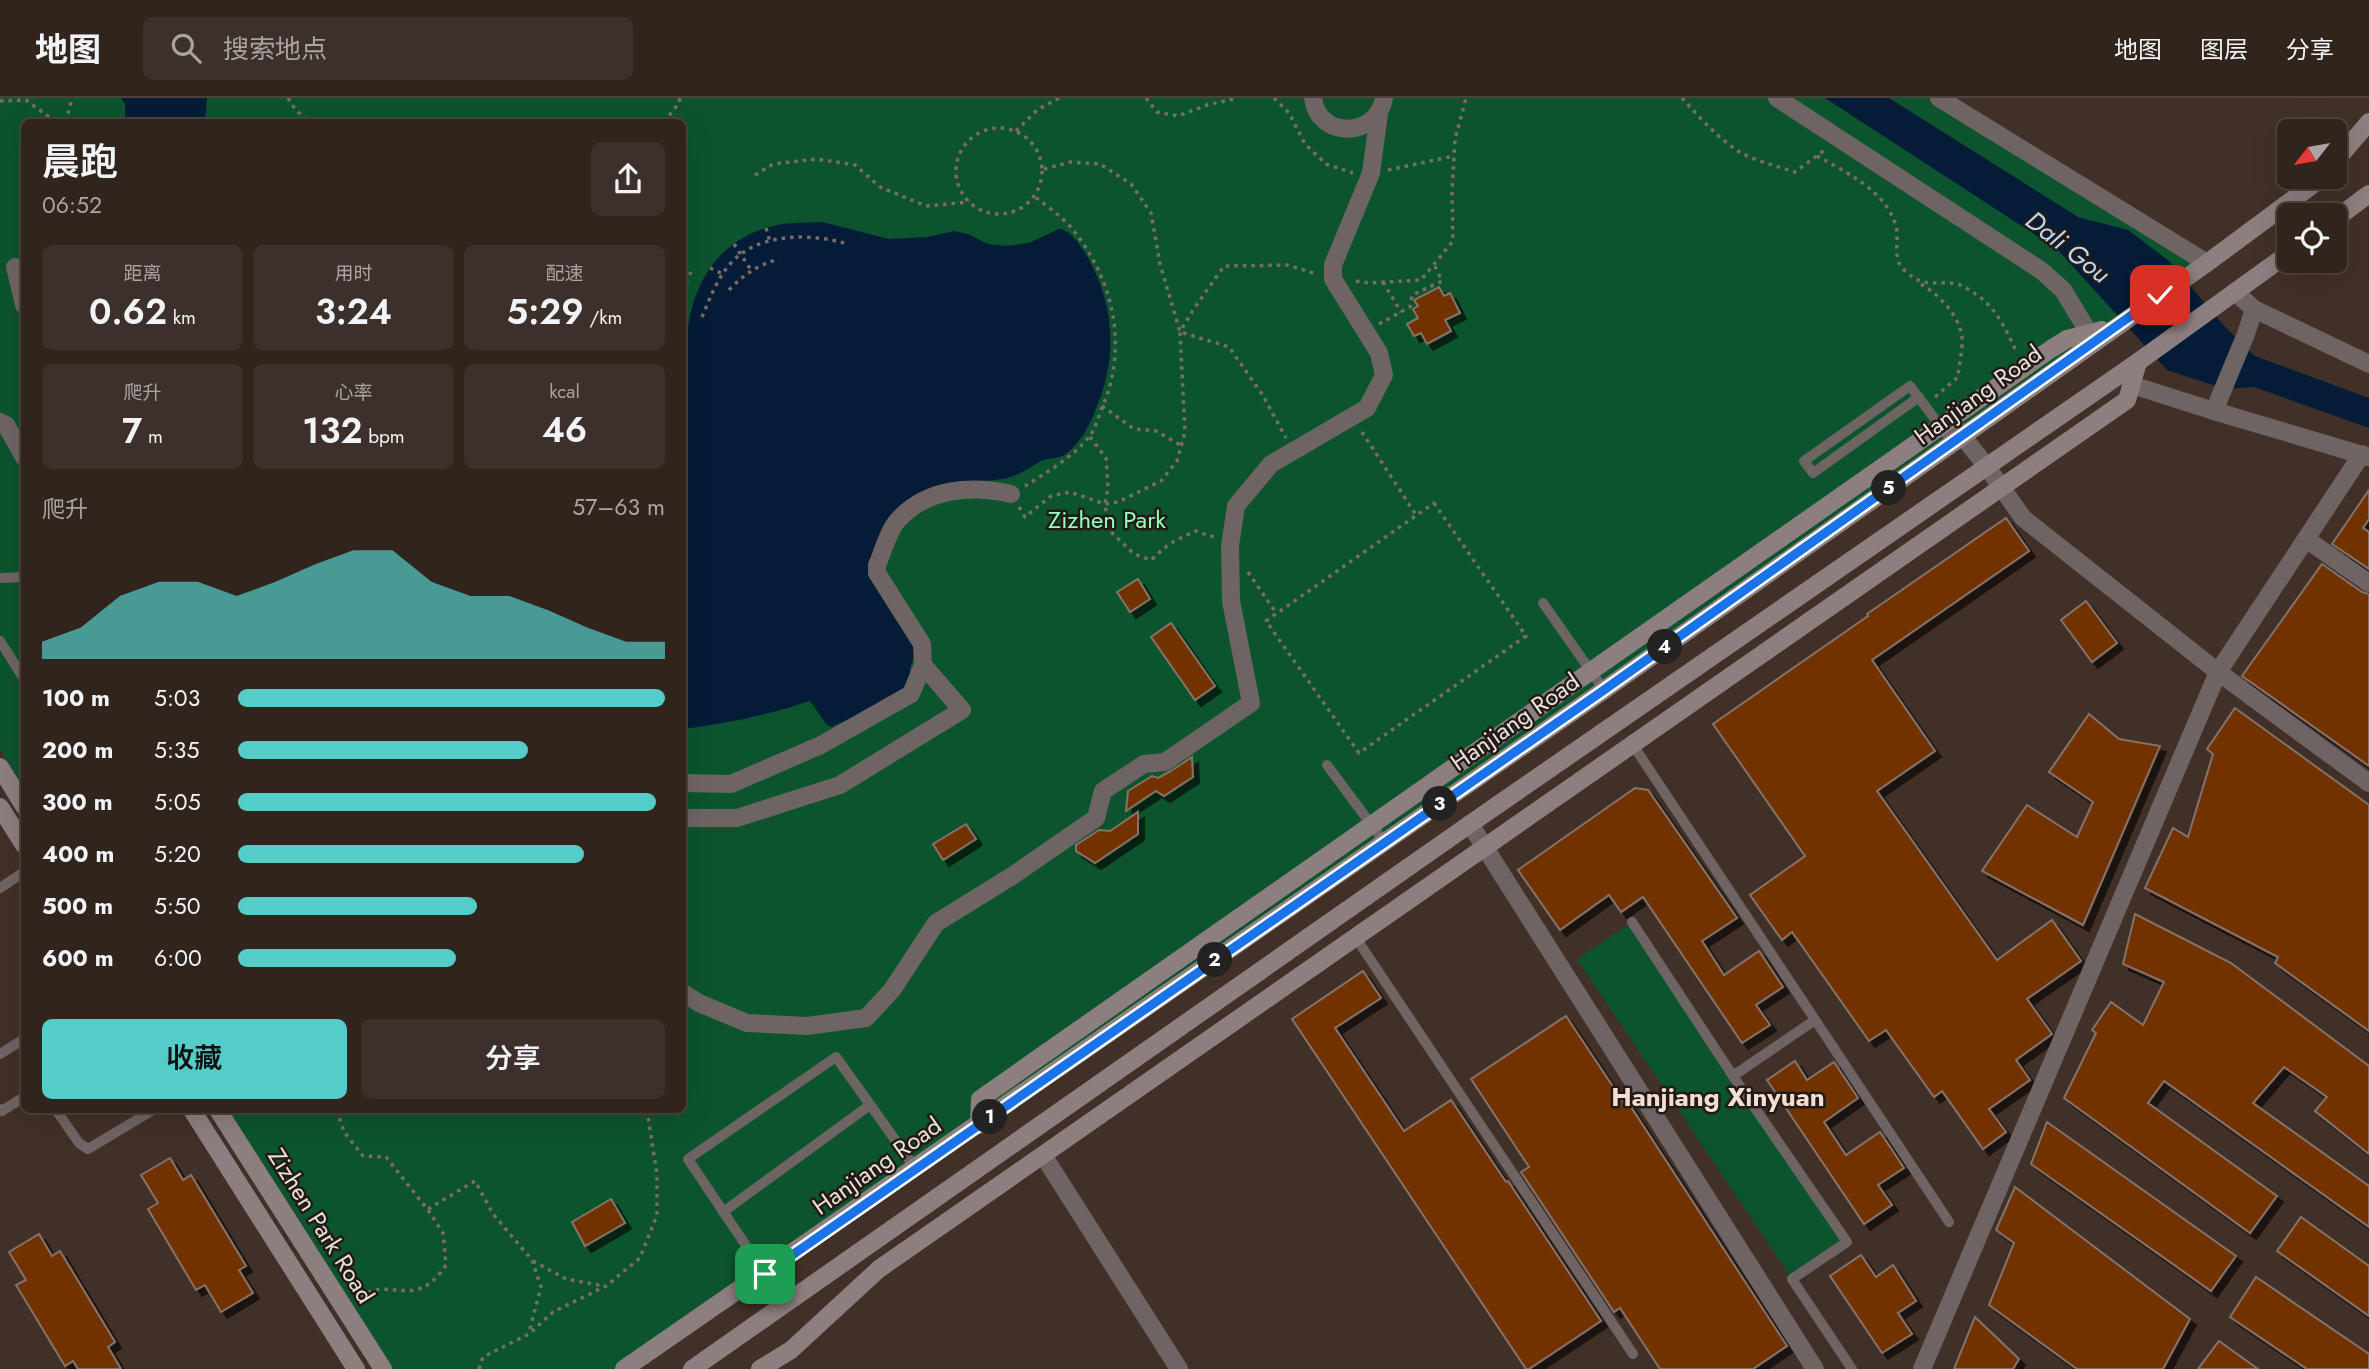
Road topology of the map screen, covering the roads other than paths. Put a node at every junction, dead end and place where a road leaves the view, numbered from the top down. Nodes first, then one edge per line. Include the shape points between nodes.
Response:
1 (1313, 98) edge
2 (1777, 98) edge
3 (1939, 98) edge
4 (1381, 106) edge
5 (2369, 122) edge
6 (2369, 143) edge
7 (2347, 148) edge
8 (2347, 159) edge
9 (2307, 189) edge
10 (2369, 194) edge
11 (2347, 210) edge
12 (2277, 262) edge
13 (2207, 263) junction
14 (15, 267) dead end
15 (21, 292) edge
16 (2236, 293) junction
17 (2254, 309) junction
18 (2112, 328) junction
19 (2089, 333) junction
20 (2138, 362) junction
21 (2369, 364) edge
22 (2132, 385) junction
23 (1919, 397) junction
24 (2214, 411) junction
25 (0, 422) edge
26 (1945, 423) junction
27 (1958, 439) junction
28 (21, 452) edge
29 (2366, 456) edge
30 (1987, 467) junction
31 (2002, 488) junction
32 (1011, 494) road end
33 (2306, 539) junction
34 (21, 577) edge
35 (1, 578) edge
36 (2369, 583) edge
37 (1543, 604) dead end
38 (0, 641) edge
39 (923, 665) junction
40 (1591, 671) junction
41 (2218, 672) junction
42 (21, 674) edge
43 (1604, 690) junction
44 (1633, 745) junction
45 (1327, 765) dead end
46 (0, 767) edge
47 (686, 783) edge
48 (2369, 783) edge
49 (21, 801) edge
50 (0, 807) edge
51 (686, 818) edge
52 (1470, 824) junction
53 (1372, 825) junction
54 (21, 840) edge
55 (1385, 843) junction
56 (1485, 848) junction
57 (21, 874) edge
58 (0, 888) edge
59 (1632, 922) dead end
60 (1356, 938) junction
61 (686, 995) edge
62 (1815, 1020) junction
63 (21, 1041) edge
64 (0, 1054) edge
65 (1733, 1076) junction
66 (21, 1099) edge
67 (870, 1105) junction
68 (0, 1108) edge
69 (59, 1113) edge
70 (148, 1113) edge
71 (194, 1113) edge
72 (220, 1113) edge
73 (979, 1125) junction
74 (1044, 1155) junction
75 (916, 1169) junction
76 (723, 1212) junction
77 (1949, 1222) dead end
78 (765, 1274) junction
79 (1633, 1354) dead end
80 (356, 1369) edge
81 (383, 1369) edge
82 (624, 1369) edge
83 (692, 1369) edge
84 (760, 1369) edge
85 (1179, 1369) edge
86 (1815, 1369) edge
87 (1852, 1369) edge
88 (1922, 1369) edge

1 - 4 street via 1327,123 1349,130 1371,122
2 - 19 street via 2042,271 2063,290
3 - 13 street
4 - 61 street via 1371,173 1333,265 1333,279 1378,353 1384,375 1367,408 1271,464 1236,506 1230,546 1231,601 1251,703 1164,762 1144,764 1103,791 1096,818 936,923 892,990 866,1018 807,1026 747,1023
5 - 7 main road
6 - 8 main road
9 - 13 main road, Hanjiang Road
10 - 11 main road
12 - 16 main road
13 - 18 main road, Hanjiang Road
14 - 15 street
16 - 17 street
16 - 20 main road
17 - 21 street
17 - 24 street
18 - 19 main road
18 - 27 main road, Hanjiang Road
19 - 26 main road via 2067,339
20 - 22 main road
20 - 30 main road
22 - 24 street
22 - 31 main road via 2127,400
23 - 23 lane via 1910,386 1804,461 1813,473
23 - 26 lane
24 - 29 street
25 - 28 street
26 - 27 street
26 - 40 main road
27 - 30 street
27 - 43 main road, Hanjiang Road
29 - 33 street
30 - 31 street
30 - 52 main road
31 - 41 street via 2023,518
31 - 44 main road
32 - 39 street via 987,488 957,489 925,498 897,521 877,573 920,639
33 - 36 street
33 - 41 street
34 - 35 lane
37 - 40 lane
38 - 42 lane
39 - 47 street via 911,694 821,746 731,784
39 - 51 street via 962,710 840,785 737,818
40 - 43 lane
40 - 53 main road
41 - 48 street
41 - 88 street
43 - 55 main road, Hanjiang Road
44 - 56 main road
44 - 62 lane
45 - 53 lane
46 - 49 main road
50 - 54 main road
52 - 56 street
52 - 83 main road
53 - 55 lane
53 - 73 main road via 980,1099
55 - 73 main road, Hanjiang Road
56 - 60 main road
56 - 86 street
57 - 58 lane
59 - 65 lane
60 - 74 main road
60 - 79 lane
62 - 65 lane
62 - 77 lane
63 - 64 lane
65 - 87 lane via 1847,1242 1792,1279
66 - 68 lane via 2,1111
67 - 75 lane
67 - 76 lane
67 - 76 lane via 835,1057 688,1159
69 - 70 lane via 88,1149
71 - 80 main road, Zizhen Park Road
72 - 81 main road, Zizhen Park Road
73 - 75 main road, Hanjiang Road
74 - 84 main road via 879,1269 791,1350
74 - 85 street
75 - 78 main road, Hanjiang Road
76 - 78 lane
78 - 82 main road, Hanjiang Road

